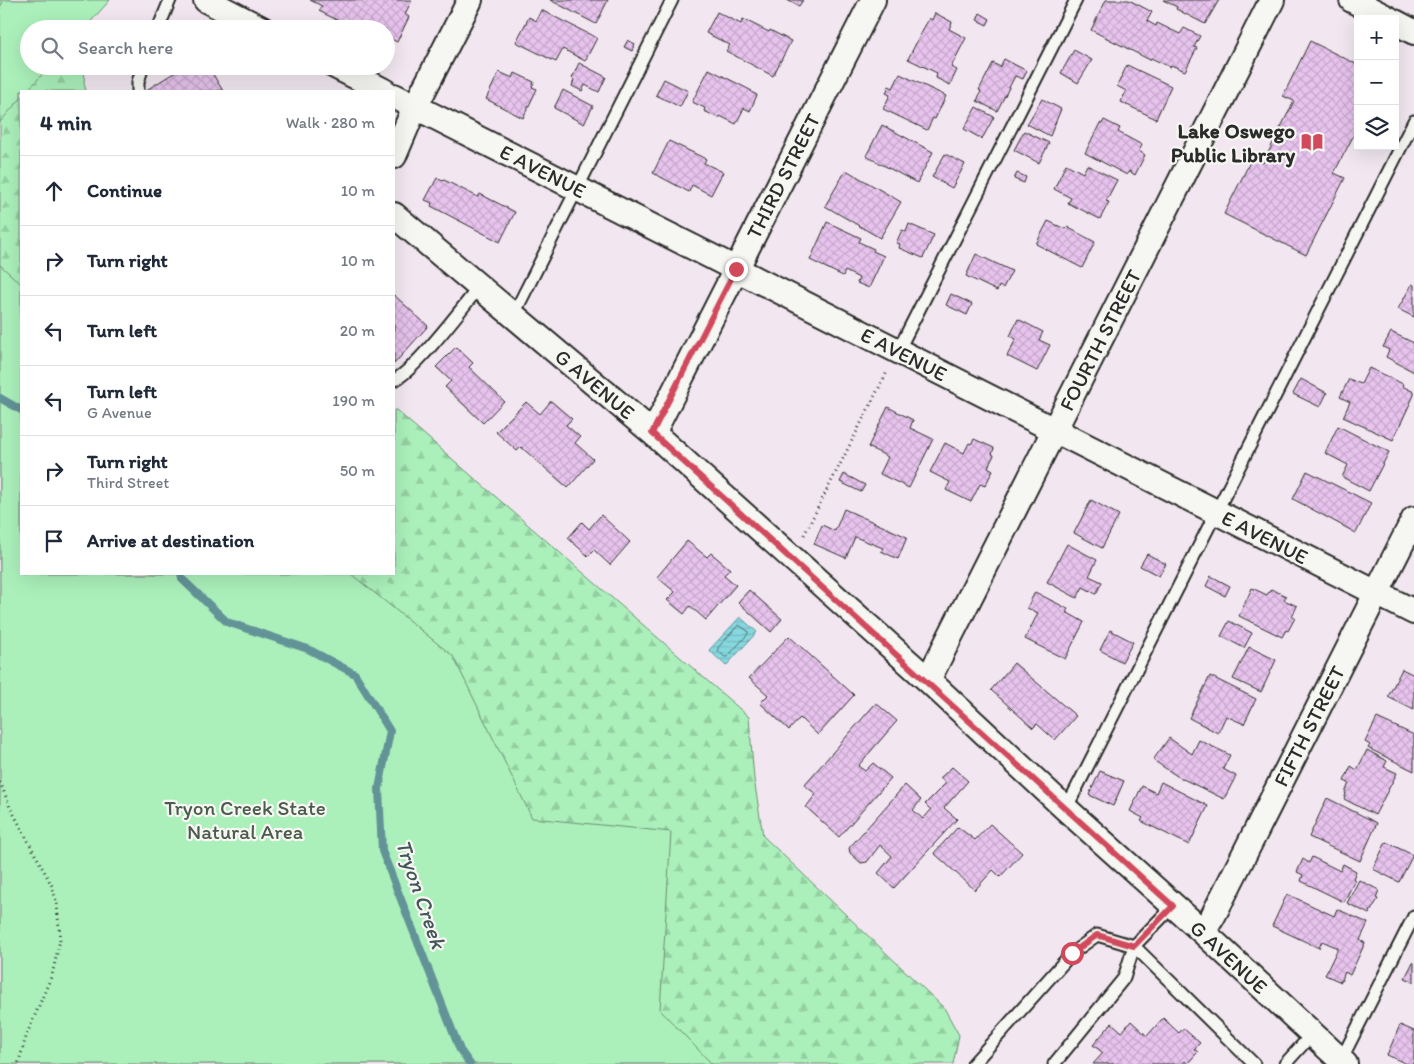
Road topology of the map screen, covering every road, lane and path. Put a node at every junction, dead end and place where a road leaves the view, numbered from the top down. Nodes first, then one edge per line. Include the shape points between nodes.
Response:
1 (170, 0) edge
2 (206, 0) edge
3 (470, 0) edge
4 (672, 0) edge
5 (873, 0) edge
6 (1076, 0) edge
7 (1272, 0) edge
8 (1352, 0) edge
9 (1381, 15) edge
10 (162, 20) edge
11 (245, 20) edge
12 (1399, 24) edge
13 (1414, 32) edge
14 (140, 75) edge
15 (353, 75) edge
16 (138, 90) edge
17 (382, 90) edge
18 (395, 96) edge
19 (416, 107) junction
20 (1414, 122) edge
21 (395, 154) edge
22 (576, 188) junction
23 (395, 216) edge
24 (736, 269) junction
25 (479, 287) junction
26 (513, 316) junction
27 (898, 351) junction
28 (395, 380) edge
29 (1055, 430) junction
30 (652, 433) junction
31 (1216, 512) junction
32 (1414, 519) edge
33 (792, 559) junction
34 (1376, 593) junction
35 (1414, 612) edge
36 (928, 680) junction
37 (0, 782) edge
38 (1066, 809) junction
39 (1173, 906) junction
40 (1414, 916) edge
41 (1203, 932) junction
42 (1134, 946) junction
43 (1313, 1034) junction
44 (1343, 1062) edge
45 (18, 1064) edge
46 (973, 1064) edge
47 (1054, 1064) edge
48 (1254, 1064) edge
49 (1284, 1064) edge

1 - 10 lane
2 - 11 street
3 - 19 street
4 - 22 lane
5 - 24 street, THIRD STREET
6 - 27 lane
7 - 29 street, FOURTH STREET
8 - 9 street
12 - 13 street
14 - 16 lane
15 - 17 street
18 - 19 street, E AVENUE
19 - 21 street
19 - 22 street, E AVENUE
20 - 31 lane
22 - 24 street, E AVENUE
22 - 26 lane
23 - 25 street, G AVENUE
24 - 27 street, E AVENUE
24 - 30 street, THIRD STREET
25 - 26 street, G AVENUE
25 - 28 lane via 414,365
26 - 30 street, G AVENUE
27 - 29 street, E AVENUE
27 - 33 path
29 - 31 street, E AVENUE
29 - 36 street, FOURTH STREET
30 - 33 street, G AVENUE
31 - 34 street, E AVENUE
31 - 38 lane
32 - 34 street, FIFTH STREET
33 - 36 street, G AVENUE
34 - 35 street, E AVENUE
34 - 41 street, FIFTH STREET
36 - 38 street, G AVENUE
37 - 45 path via 52,886 60,940 52,975
38 - 39 street, G AVENUE
39 - 41 street, G AVENUE
39 - 42 lane
40 - 44 lane
41 - 43 street, G AVENUE
42 - 46 lane via 1097,935 1072,953
42 - 47 lane via 1124,978
42 - 48 lane
43 - 44 street, G AVENUE
43 - 49 lane

